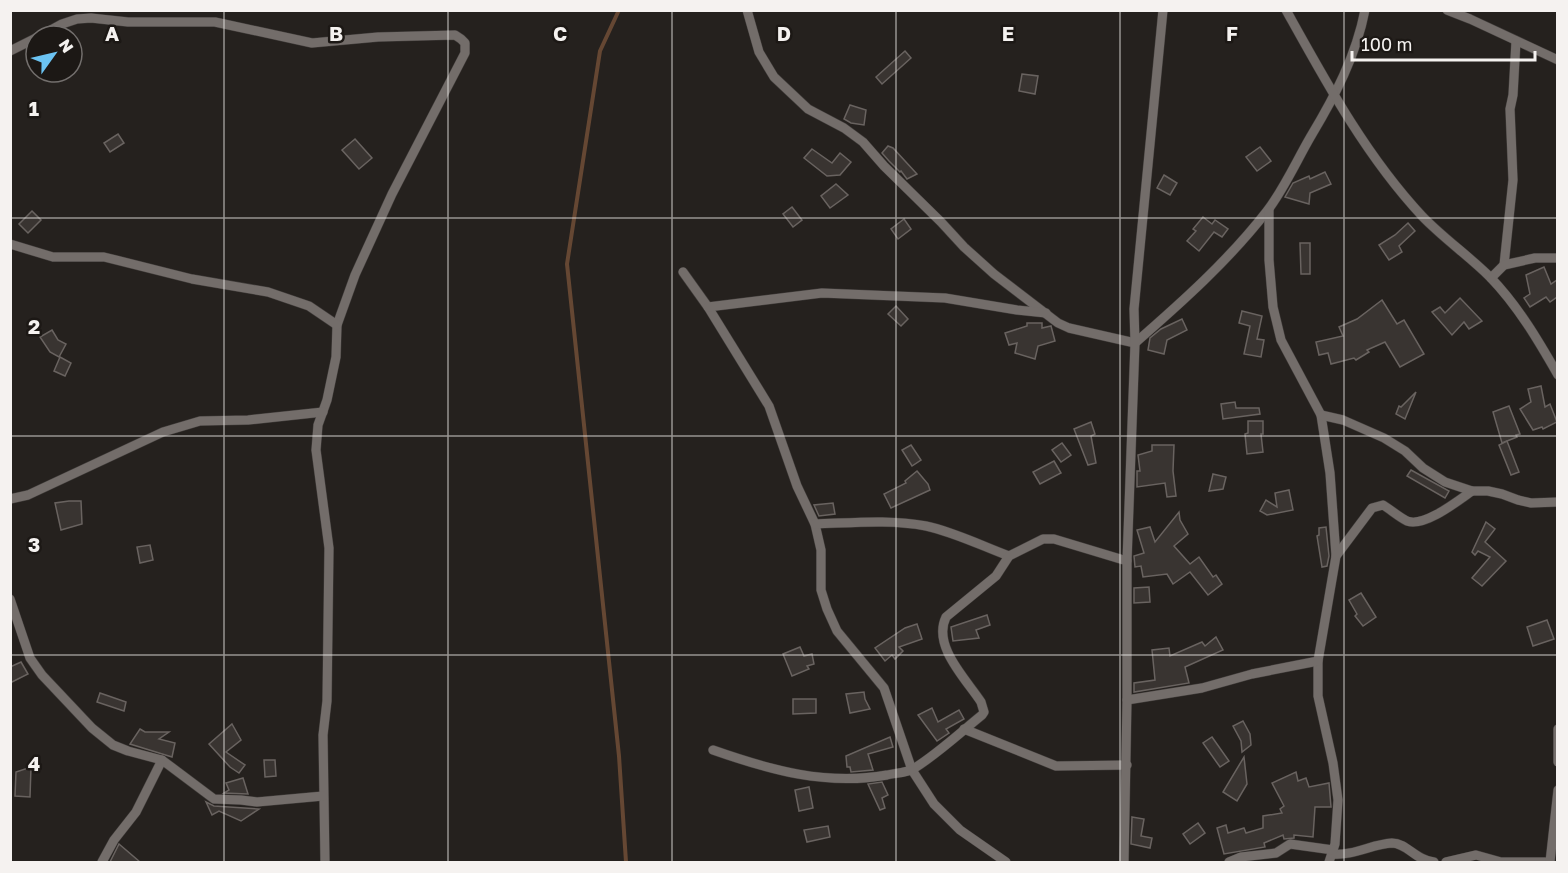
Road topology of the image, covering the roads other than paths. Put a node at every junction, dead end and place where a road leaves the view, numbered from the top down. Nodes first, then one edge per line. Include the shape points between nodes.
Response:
1 (747, 10) edge
2 (1163, 10) edge
3 (1286, 10) edge
4 (1365, 10) edge
5 (1447, 10) edge
6 (62, 24) edge
7 (1516, 41) junction
8 (24, 44) edge
9 (10, 51) edge
10 (1557, 60) edge
11 (1335, 96) junction
12 (1269, 209) junction
13 (10, 244) edge
14 (1557, 258) edge
15 (1504, 265) junction
16 (683, 272) dead end
17 (1491, 278) junction
18 (708, 307) junction
19 (1046, 313) junction
20 (337, 324) junction
21 (1135, 343) junction
22 (1557, 375) edge
23 (323, 412) junction
24 (1321, 415) junction
25 (1472, 491) junction
26 (10, 499) edge
27 (1557, 502) edge
28 (815, 524) junction
29 (1009, 556) junction
30 (1336, 556) junction
31 (1127, 561) junction
32 (10, 599) edge
33 (1318, 661) junction
34 (1127, 700) junction
35 (964, 729) junction
36 (1557, 729) edge
37 (713, 750) dead end
38 (162, 759) junction
39 (1557, 762) edge
40 (1126, 765) junction
41 (912, 770) junction
42 (1557, 790) edge
43 (324, 796) junction
44 (1332, 856) edge
45 (102, 862) edge
46 (325, 862) edge
47 (1006, 862) edge
48 (1124, 862) edge
49 (1229, 862) edge
50 (1434, 862) edge
51 (1446, 862) edge
52 (1550, 862) edge

1 - 19 street via 759,52 774,77 808,109 863,142 964,247
2 - 21 street via 1135,298
3 - 11 street
4 - 11 street via 1360,39
5 - 7 street
6 - 20 street via 91,18 215,22 312,43 449,35 465,43 465,53 392,194
7 - 10 street
7 - 15 street via 1510,109 1513,180
8 - 9 street
11 - 12 street
11 - 17 street via 1383,170 1423,217
12 - 21 street via 1231,253
12 - 24 street via 1273,307 1281,340
13 - 20 street via 53,257 104,257 192,279 267,292 309,306
14 - 15 street
15 - 17 street
16 - 18 street
17 - 22 street via 1531,327
18 - 19 street via 822,293 945,298
18 - 28 street via 770,406 797,486
19 - 21 street via 1069,328
20 - 23 street via 336,357
21 - 31 street
23 - 26 street via 200,421 162,432 28,495
23 - 43 street via 316,450 328,548
24 - 25 street via 1384,438 1445,482
24 - 30 street
25 - 27 street via 1488,491 1531,503
25 - 30 street via 1445,510 1414,523 1383,506 1372,508
28 - 29 street via 925,526
28 - 41 street via 821,550 820,590 827,609 837,631 884,688
29 - 31 street via 1043,539 1054,539
29 - 35 street via 996,576 943,623 946,651 984,712
30 - 33 street
31 - 34 street
32 - 38 street via 30,658 66,702 113,745
33 - 34 street via 1202,688
33 - 44 street via 1318,696 1338,800
34 - 40 street
35 - 40 street via 1056,766
35 - 41 street
36 - 39 street
37 - 41 street via 761,767 839,779
38 - 43 street via 213,799 258,802
38 - 45 street via 136,812
40 - 48 street
41 - 47 street via 934,804 960,830
42 - 52 street
43 - 46 street
44 - 49 street via 1290,844 1276,853
44 - 50 street via 1393,843 1423,861
51 - 52 street via 1476,855 1502,862

